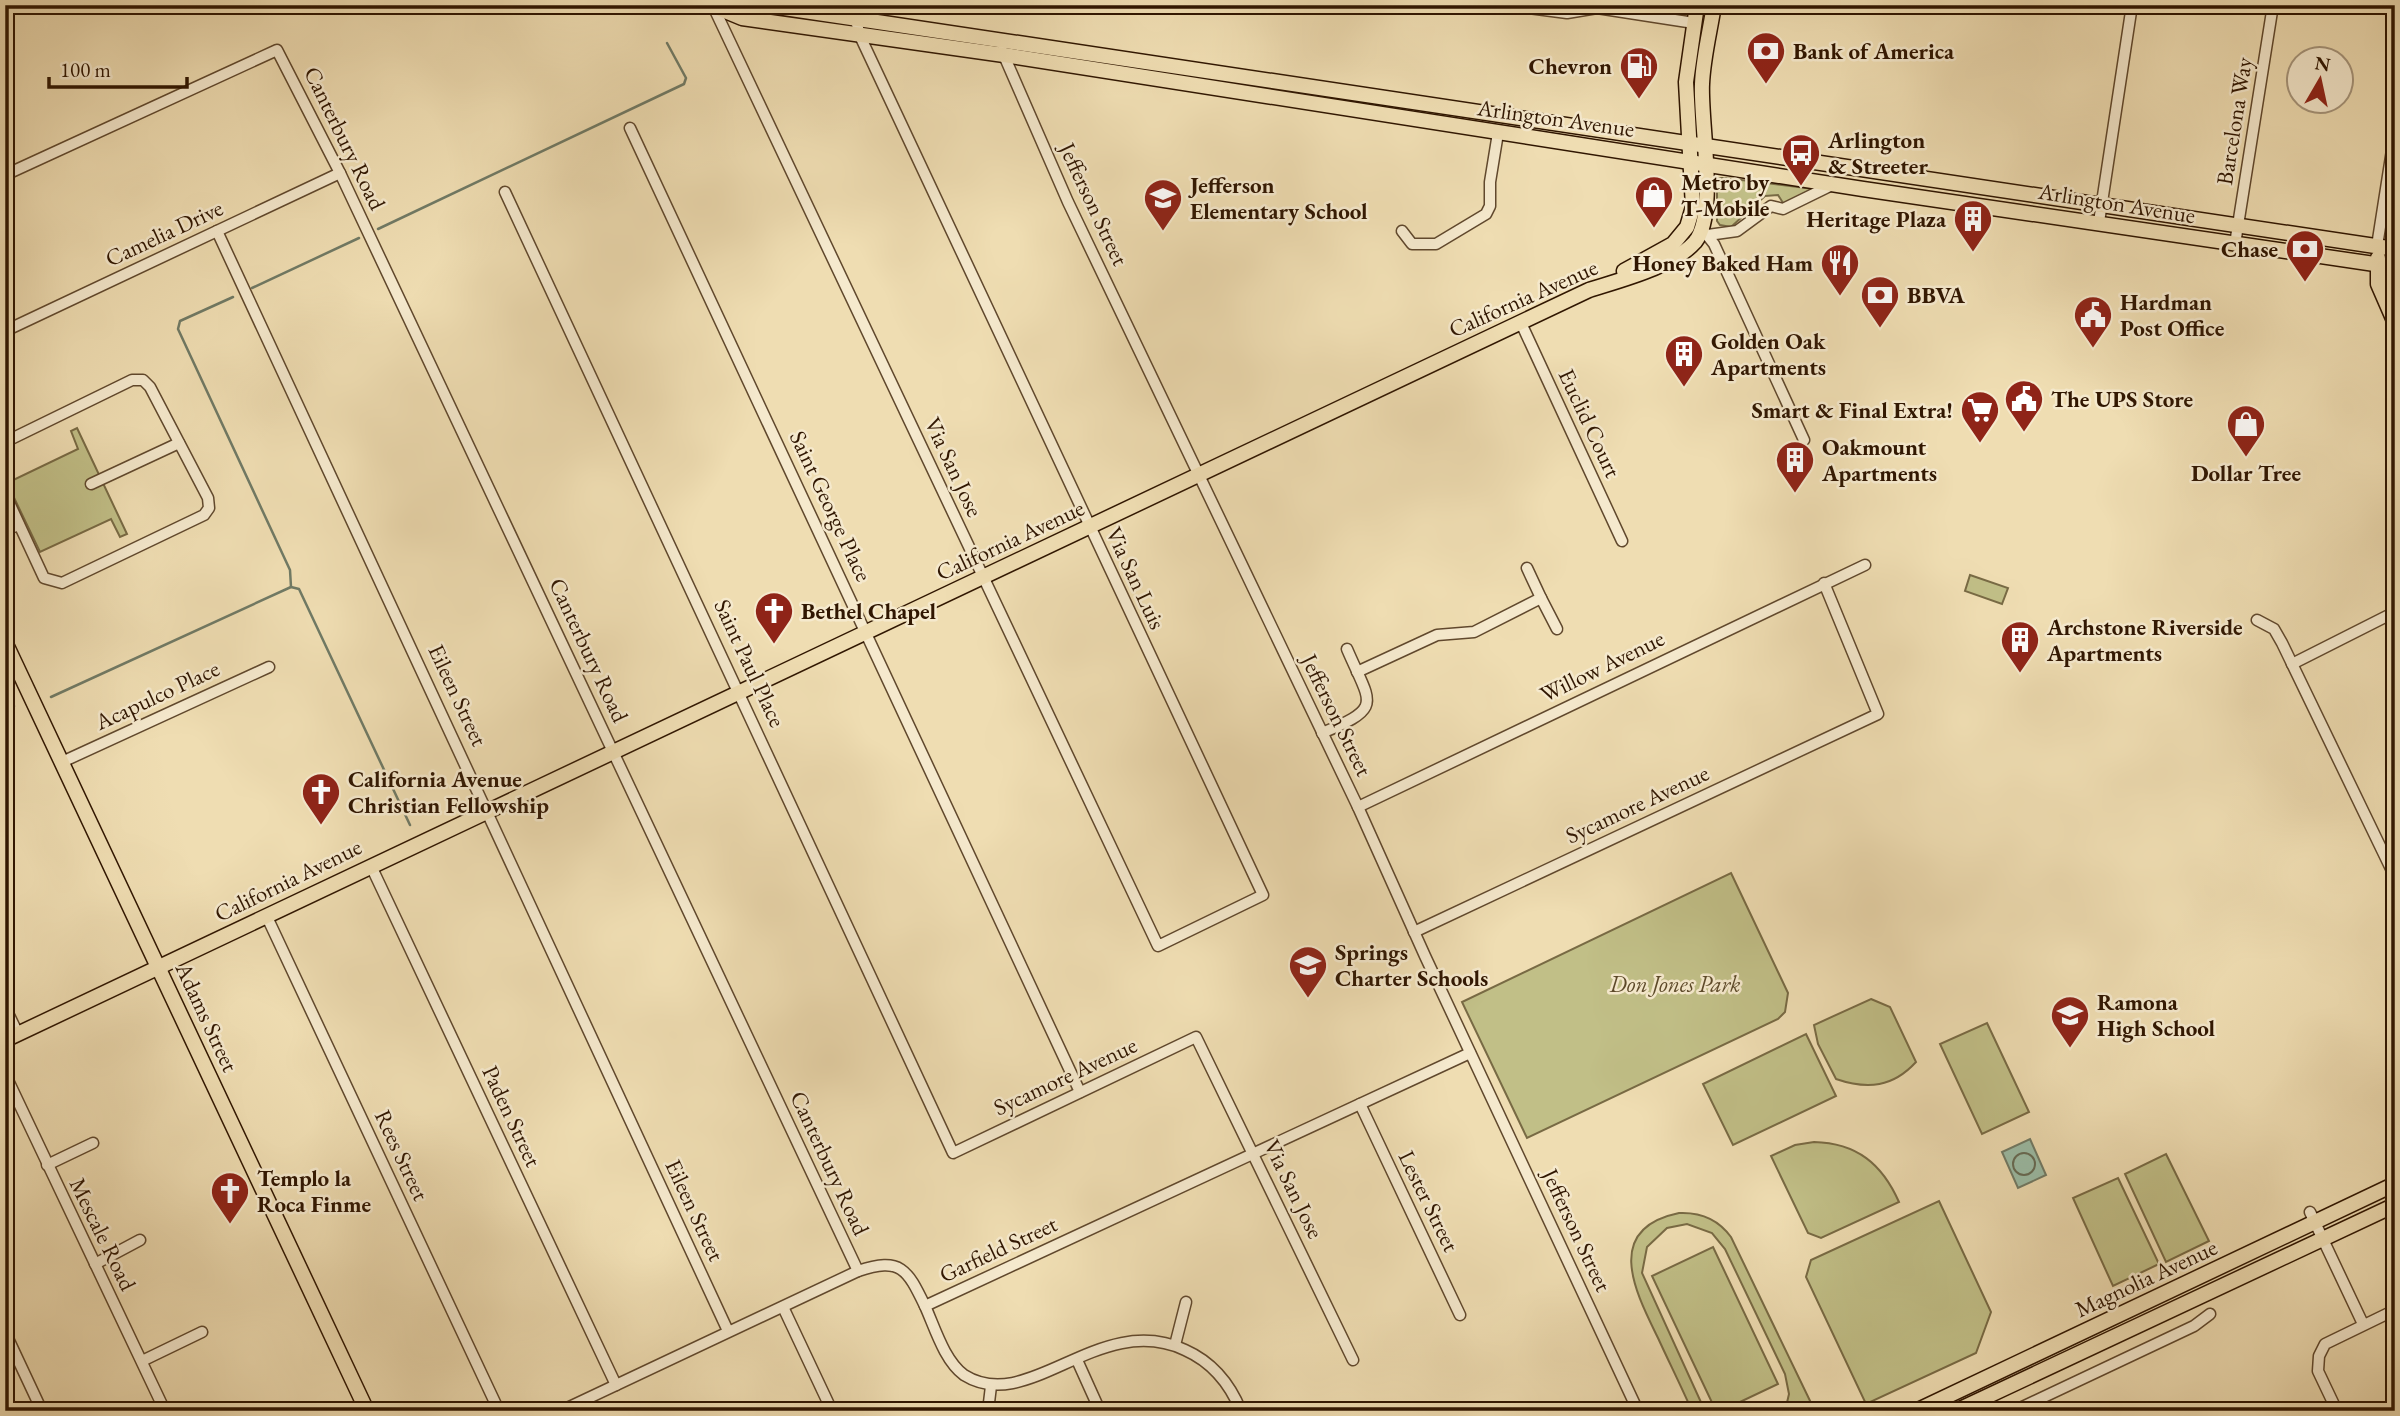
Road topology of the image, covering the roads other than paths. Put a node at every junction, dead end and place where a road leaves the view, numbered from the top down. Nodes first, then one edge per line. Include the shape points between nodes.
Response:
1 (713, 5) edge
2 (764, 5) edge
3 (1505, 5) edge
4 (1697, 5) edge
5 (1714, 5) edge
6 (2132, 5) edge
7 (2273, 5) edge
8 (1567, 9) edge
9 (857, 13) edge
10 (1695, 23) junction
11 (860, 36) junction
12 (997, 39) junction
13 (1004, 55) junction
14 (1035, 60) junction
15 (1014, 78) junction
16 (630, 128) dead end
17 (2395, 131) edge
18 (1498, 133) junction
19 (1697, 144) junction
20 (1698, 162) junction
21 (340, 173) junction
22 (5, 175) edge
23 (1834, 184) junction
24 (505, 192) dead end
25 (2102, 207) junction
26 (2099, 222) junction
27 (2238, 225) junction
28 (217, 230) junction
29 (1402, 232) dead end
30 (1705, 232) junction
31 (2235, 244) junction
32 (2377, 246) junction
33 (2395, 249) edge
34 (2378, 264) junction
35 (2395, 267) edge
36 (1589, 290) junction
37 (1521, 323) junction
38 (2395, 323) edge
39 (5, 331) edge
40 (1804, 440) dead end
41 (5, 442) edge
42 (179, 443) junction
43 (1198, 475) junction
44 (91, 484) dead end
45 (5, 494) edge
46 (10, 515) edge
47 (19, 525) junction
48 (1090, 528) junction
49 (5, 530) edge
50 (1622, 541) dead end
51 (1865, 565) dead end
52 (1527, 568) dead end
53 (983, 579) junction
54 (1824, 583) junction
55 (1541, 598) junction
56 (2395, 612) edge
57 (2257, 620) dead end
58 (1557, 629) dead end
59 (866, 632) junction
60 (5, 642) edge
61 (1347, 649) dead end
62 (2292, 664) junction
63 (269, 667) dead end
64 (1357, 672) junction
65 (740, 692) junction
66 (1322, 733) junction
67 (614, 752) junction
68 (62, 762) junction
69 (1358, 807) junction
70 (487, 811) junction
71 (371, 866) junction
72 (2395, 877) edge
73 (267, 917) junction
74 (1414, 932) junction
75 (1158, 946) joint
76 (159, 967) junction
77 (5, 1007) edge
78 (12, 1037) edge
79 (1196, 1037) joint
80 (1470, 1053) junction
81 (5, 1074) edge
82 (1080, 1092) junction
83 (1360, 1104) junction
84 (93, 1143) dead end
85 (953, 1153) joint
86 (1253, 1153) junction
87 (47, 1165) junction
88 (2395, 1184) edge
89 (2395, 1205) edge
90 (2312, 1217) junction
91 (2323, 1237) junction
92 (140, 1240) dead end
93 (95, 1264) junction
94 (858, 1271) junction
95 (1186, 1302) dead end
96 (925, 1306) junction
97 (783, 1307) junction
98 (2395, 1310) edge
99 (2210, 1314) dead end
100 (1460, 1315) dead end
101 (2364, 1324) junction
102 (728, 1331) junction
103 (5, 1332) edge
104 (202, 1332) dead end
105 (1175, 1345) junction
106 (1077, 1360) junction
107 (1353, 1360) dead end
108 (142, 1361) junction
109 (616, 1385) junction
110 (992, 1386) junction
111 (829, 1410) edge
112 (1961, 1410) edge
113 (42, 1411) edge
114 (165, 1411) edge
115 (367, 1411) edge
116 (499, 1411) edge
117 (561, 1411) edge
118 (988, 1411) edge
119 (1100, 1411) edge
120 (1241, 1411) edge
121 (1639, 1411) edge
122 (1916, 1411) edge
123 (2014, 1411) edge
124 (2337, 1411) edge

1 - 11 main road, Arlington Avenue via 742,18
1 - 53 street, Via San Jose
2 - 9 main road, Arlington Avenue
3 - 8 street
4 - 10 main road
5 - 19 main road
6 - 25 street
7 - 27 street, Barcelona Way
8 - 10 street via 1597,8
9 - 11 street, Via San Luis
9 - 12 main road, Arlington Avenue
10 - 19 main road via 1686,82
11 - 13 main road, Arlington Avenue
11 - 48 street, Via San Luis
12 - 13 street, Jefferson Street
12 - 19 main road, Arlington Avenue
13 - 14 main road, Arlington Avenue
13 - 15 street, Jefferson Street
14 - 15 street via 1017,66
14 - 18 main road, Arlington Avenue
15 - 43 street, Jefferson Street
16 - 59 street, Saint George Place
17 - 32 street
18 - 20 main road, Arlington Avenue
18 - 29 street via 1486,214 1436,244 1412,244
19 - 20 main road
19 - 25 main road, Arlington Avenue
20 - 23 main road, Arlington Avenue
20 - 30 main road via 1707,198
20 - 36 main road via 1687,227 1673,244
21 - 22 street, Canterbury Road via 277,50
21 - 28 street, Camelia Drive
21 - 67 street, Canterbury Road
23 - 26 main road, Arlington Avenue
23 - 30 street via 1783,209 1771,206 1737,231
24 - 65 street, Saint Paul Place
25 - 26 street
25 - 27 main road, Arlington Avenue
26 - 31 main road, Arlington Avenue
27 - 31 street, Barcelona Way
27 - 32 main road, Arlington Avenue
28 - 39 street, Camelia Drive
28 - 70 street, Eileen Street
30 - 36 main road, California Avenue via 1655,267
30 - 40 street
31 - 34 main road, Arlington Avenue
32 - 33 main road, Arlington Avenue
32 - 34 main road
34 - 35 main road, Arlington Avenue
34 - 38 main road via 2378,284
36 - 37 main road, California Avenue
37 - 43 main road, California Avenue
37 - 50 street, Euclid Court
41 - 42 street via 132,380 143,380
42 - 44 street
42 - 47 street via 208,498 204,515 62,583 44,578
43 - 48 main road, California Avenue
43 - 66 street, Jefferson Street
45 - 46 street
46 - 47 street
47 - 49 street
48 - 53 main road, California Avenue
48 - 75 street, Via San Luis via 1263,895
51 - 54 street, Willow Avenue
52 - 55 street
53 - 59 main road, California Avenue
53 - 75 street, Via San Jose
54 - 69 street, Willow Avenue
54 - 74 street, Sycamore Avenue via 1878,714
55 - 58 street
55 - 64 street via 1474,632 1437,635
56 - 62 street
57 - 62 street via 2274,629
59 - 65 main road, California Avenue
59 - 82 street, Saint George Place
60 - 68 main road, Adams Street
61 - 64 street
62 - 72 street
63 - 68 street, Acapulco Place
64 - 66 street via 1367,695 1366,710
65 - 67 main road, California Avenue
65 - 85 street, Saint Paul Place
66 - 69 street, Jefferson Street
67 - 70 main road, California Avenue
67 - 94 street, Canterbury Road
68 - 76 main road, Adams Street
69 - 74 street, Jefferson Street
70 - 71 main road, California Avenue
70 - 102 street, Eileen Street
71 - 73 main road, California Avenue
71 - 109 street, Paden Street
73 - 76 main road, California Avenue
73 - 116 street, Rees Street
74 - 80 street, Jefferson Street
76 - 78 main road, California Avenue
76 - 115 main road, Adams Street
77 - 78 street
79 - 82 street, Sycamore Avenue
79 - 86 street, Via San Jose
80 - 83 street, Garfield Street
80 - 121 street, Jefferson Street
81 - 87 street, Mescale Road
82 - 85 street, Sycamore Avenue
83 - 86 street, Garfield Street
83 - 100 street, Lester Street
84 - 87 street
86 - 96 street, Garfield Street
86 - 107 street, Via San Jose
87 - 93 street, Mescale Road
88 - 90 main road, Magnolia Avenue
89 - 91 main road, Magnolia Avenue
90 - 91 street
90 - 122 main road, Magnolia Avenue
91 - 101 street
91 - 112 main road, Magnolia Avenue
92 - 93 street
93 - 108 street, Mescale Road
94 - 96 street, Garfield Street via 881,1263 900,1267 910,1276
94 - 97 street, Garfield Street
95 - 105 street
96 - 110 street via 953,1365 966,1376
97 - 102 street, Garfield Street
97 - 111 street
98 - 101 street
99 - 123 street via 2194,1326
101 - 124 street via 2325,1344 2319,1356 2318,1371
102 - 109 street, Garfield Street
103 - 113 street
104 - 108 street
105 - 106 street via 1116,1343
105 - 120 street via 1210,1365 1232,1391
106 - 110 street via 1029,1382
106 - 119 street
108 - 114 street, Mescale Road
109 - 117 street, Garfield Street
110 - 118 street

